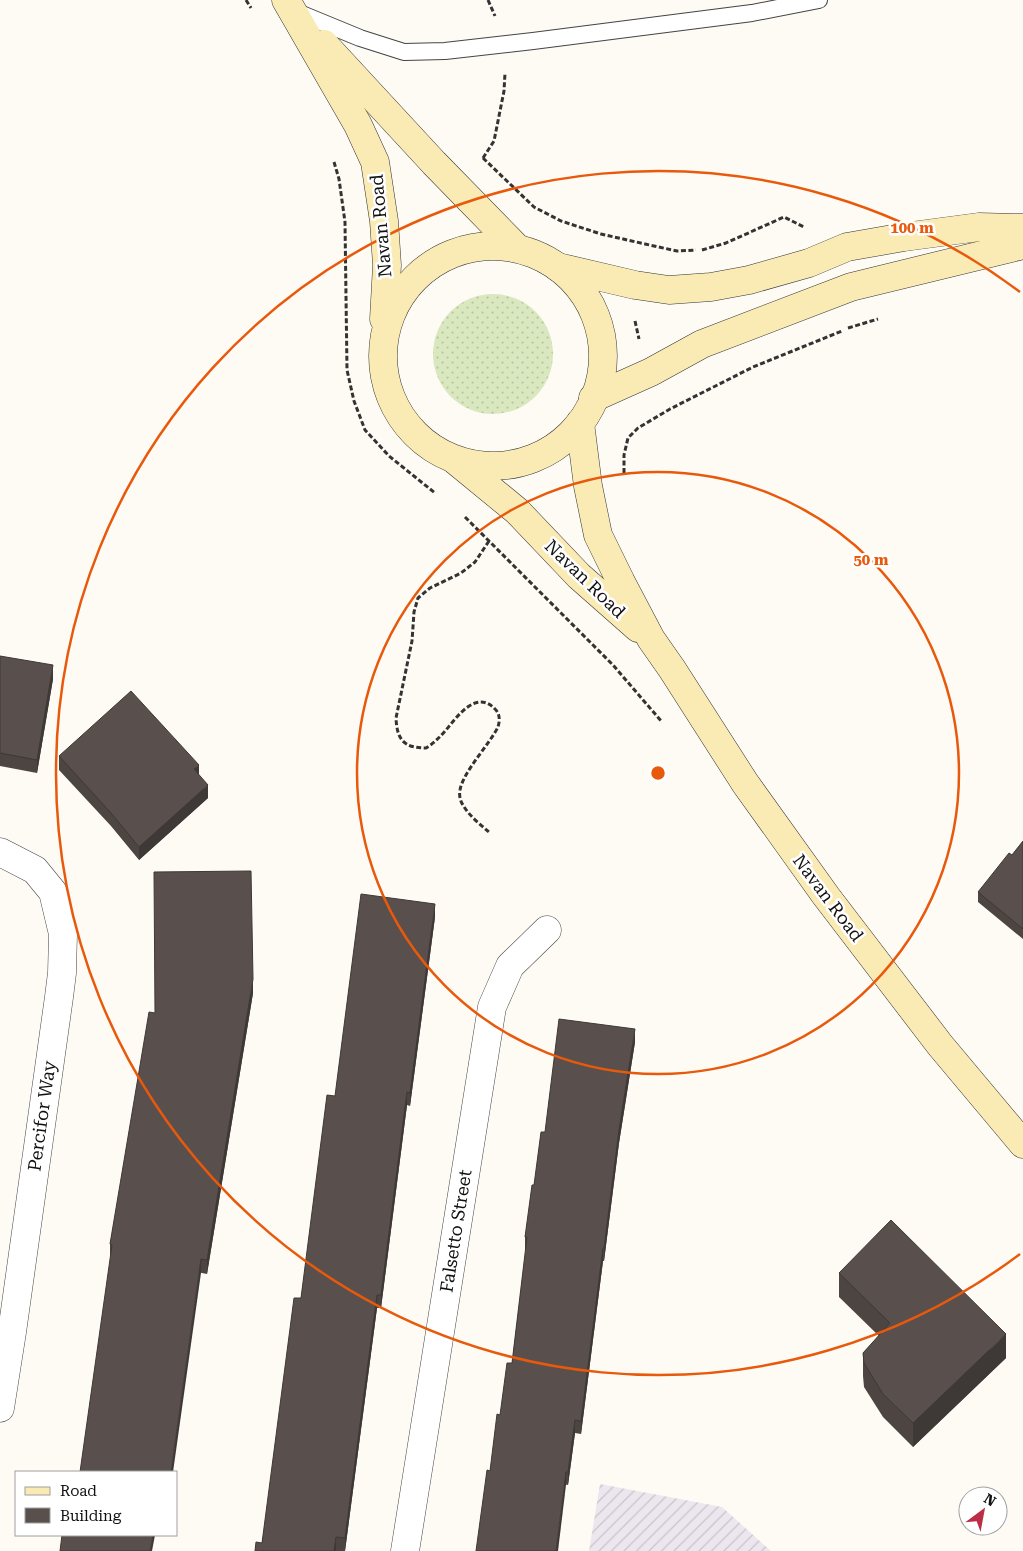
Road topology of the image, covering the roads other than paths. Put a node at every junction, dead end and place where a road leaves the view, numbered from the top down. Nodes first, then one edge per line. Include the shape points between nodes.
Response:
1 (820, 0) edge
2 (289, 5) edge
3 (1023, 228) edge
4 (1023, 245) edge
5 (517, 248) junction
6 (558, 267) junction
7 (383, 343) junction
8 (594, 398) junction
9 (580, 423) junction
10 (453, 458) junction
11 (651, 639) junction
12 (0, 852) edge
13 (547, 930) dead end
14 (1023, 1144) edge
15 (6, 1331) edge
16 (0, 1408) edge
17 (405, 1551) edge

1 - 2 lane via 752,13 445,51 404,52 360,38
2 - 5 main road
2 - 7 main road, Navan Road via 358,125 375,162 387,265
3 - 6 main road via 979,227 847,247 749,280 711,287 669,290
4 - 8 main road via 851,287 702,344
5 - 6 main road
5 - 7 main road via 486,246 456,251 429,266 406,287 390,314
6 - 8 main road via 583,292 598,323 603,358
7 - 10 main road via 384,372 392,400 407,424 428,445
8 - 9 main road
9 - 10 main road via 560,443 536,457 508,464 480,465
9 - 11 main road, Navan Road via 598,535
10 - 11 main road, Navan Road via 517,511 579,576
11 - 14 main road, Navan Road via 745,783 826,896 940,1045
12 - 15 street, Percifor Way via 36,870 53,892 63,934 59,997
13 - 17 street, Falsetto Street via 510,966 492,1007
15 - 16 street, Percifor Way

